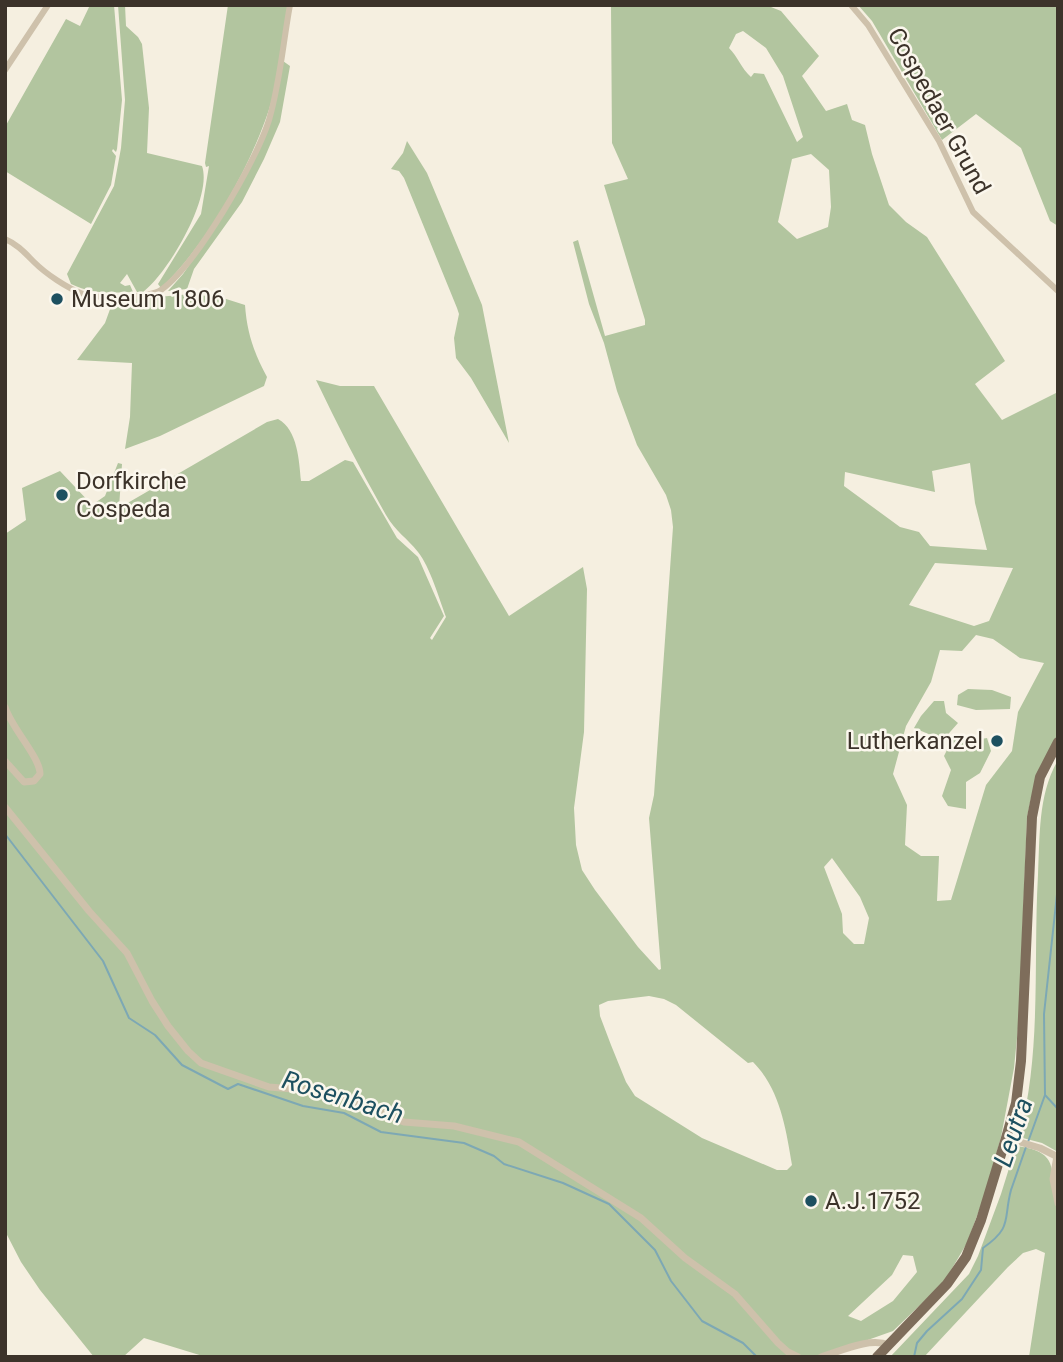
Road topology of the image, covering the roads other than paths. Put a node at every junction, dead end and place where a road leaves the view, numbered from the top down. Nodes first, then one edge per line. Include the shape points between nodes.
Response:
1 (48, 5) edge
2 (290, 5) edge
3 (851, 5) edge
4 (5, 70) edge
5 (5, 239) edge
6 (1058, 291) edge
7 (5, 708) edge
8 (1058, 742) edge
9 (5, 761) edge
10 (5, 807) edge
11 (1006, 1138) junction
12 (1057, 1156) edge
13 (1058, 1203) edge
14 (889, 1345) junction
15 (798, 1357) edge
16 (821, 1357) edge
17 (877, 1357) edge

1 - 4 street
2 - 5 street via 268,121 240,183 190,260 162,289 152,295 82,294
3 - 6 street, Cospedaer Grund via 934,133 973,212
7 - 9 street via 15,731 40,765 40,774 34,781 24,782
8 - 11 main road via 1040,777 1031,817 1021,1061
10 - 15 street via 127,953 168,1026 201,1063 269,1087 344,1097 404,1122 454,1126 519,1142 641,1218 735,1294 778,1343
11 - 12 street
11 - 14 main road via 966,1257
12 - 13 street via 1053,1173
14 - 16 street via 870,1342
14 - 17 main road

